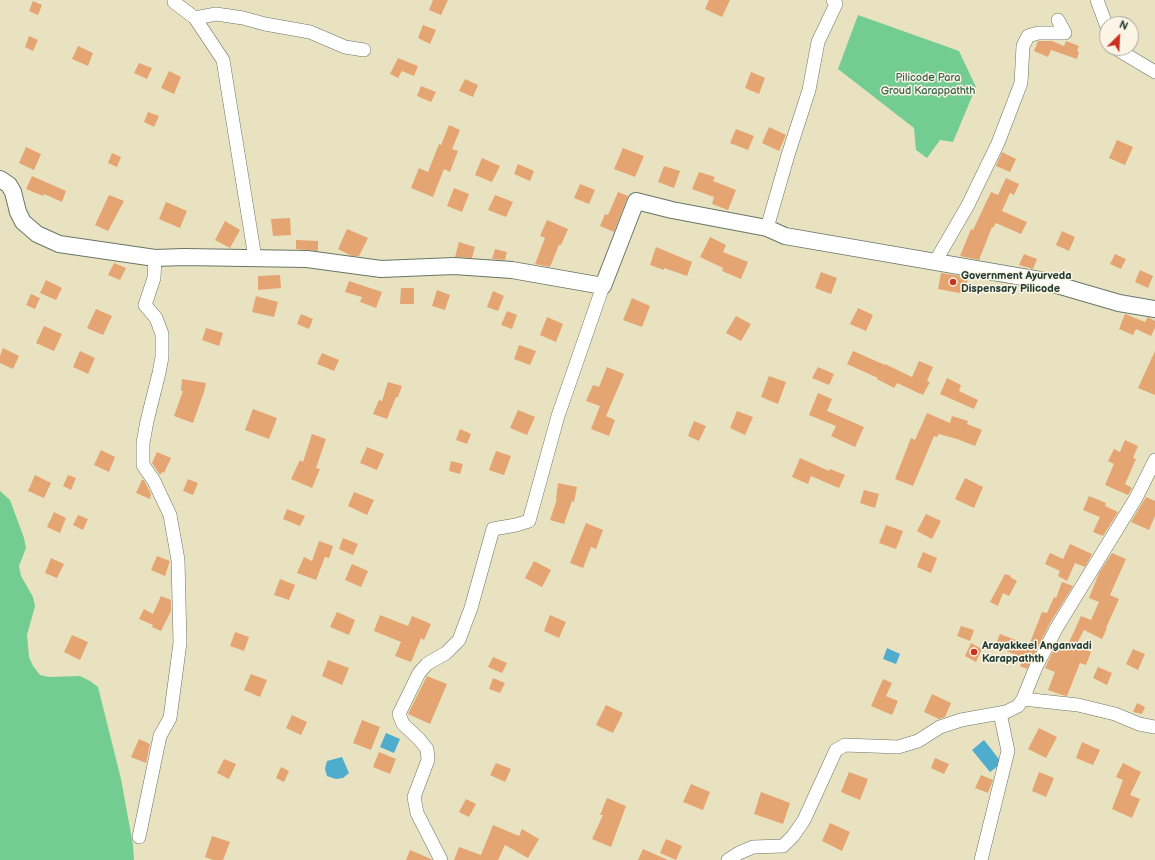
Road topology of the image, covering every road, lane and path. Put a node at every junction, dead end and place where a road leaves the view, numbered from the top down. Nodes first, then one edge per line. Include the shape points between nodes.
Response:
1 (174, 0) edge
2 (833, 0) edge
3 (1096, 0) edge
4 (1103, 16) edge
5 (196, 18) junction
6 (1058, 20) dead end
7 (364, 50) dead end
8 (1128, 56) edge
9 (1155, 72) edge
10 (0, 179) edge
11 (767, 228) junction
12 (155, 258) junction
13 (255, 258) junction
14 (935, 262) junction
15 (603, 286) junction
16 (1155, 309) edge
17 (1155, 460) edge
18 (1023, 699) junction
19 (1000, 713) junction
20 (1155, 727) edge
21 (139, 837) dead end
22 (441, 860) edge
23 (728, 860) edge
24 (981, 860) edge

1 - 5 street
2 - 11 street via 836,4 818,42 809,90
3 - 4 street
5 - 7 street via 216,14 243,18 310,32 345,47
5 - 13 street via 223,60
6 - 14 street via 1065,33 1038,33 1028,36 1024,46 1021,83 998,142 968,205
8 - 9 street
10 - 12 street via 9,185 13,192 23,222 37,234 59,244
11 - 14 street via 785,236
11 - 15 street via 636,201
12 - 13 street
12 - 21 street via 154,278 145,305 156,318 162,334 162,357 146,421 143,465 154,481 170,515 178,560 180,643 170,718 160,736
13 - 15 street via 307,259 381,269 454,266 512,270
14 - 16 street via 1040,280 1119,303
15 - 22 street via 558,416 528,521 493,529 471,608 459,640 419,673 399,714 403,724 427,749 428,760 414,797 417,813
17 - 18 street via 1136,498 1057,627
18 - 19 street via 1018,706
18 - 20 street via 1078,704
19 - 23 street via 960,720 940,727 918,741 898,747 844,745 836,750 804,820 784,846 753,847
19 - 24 street via 1008,751

